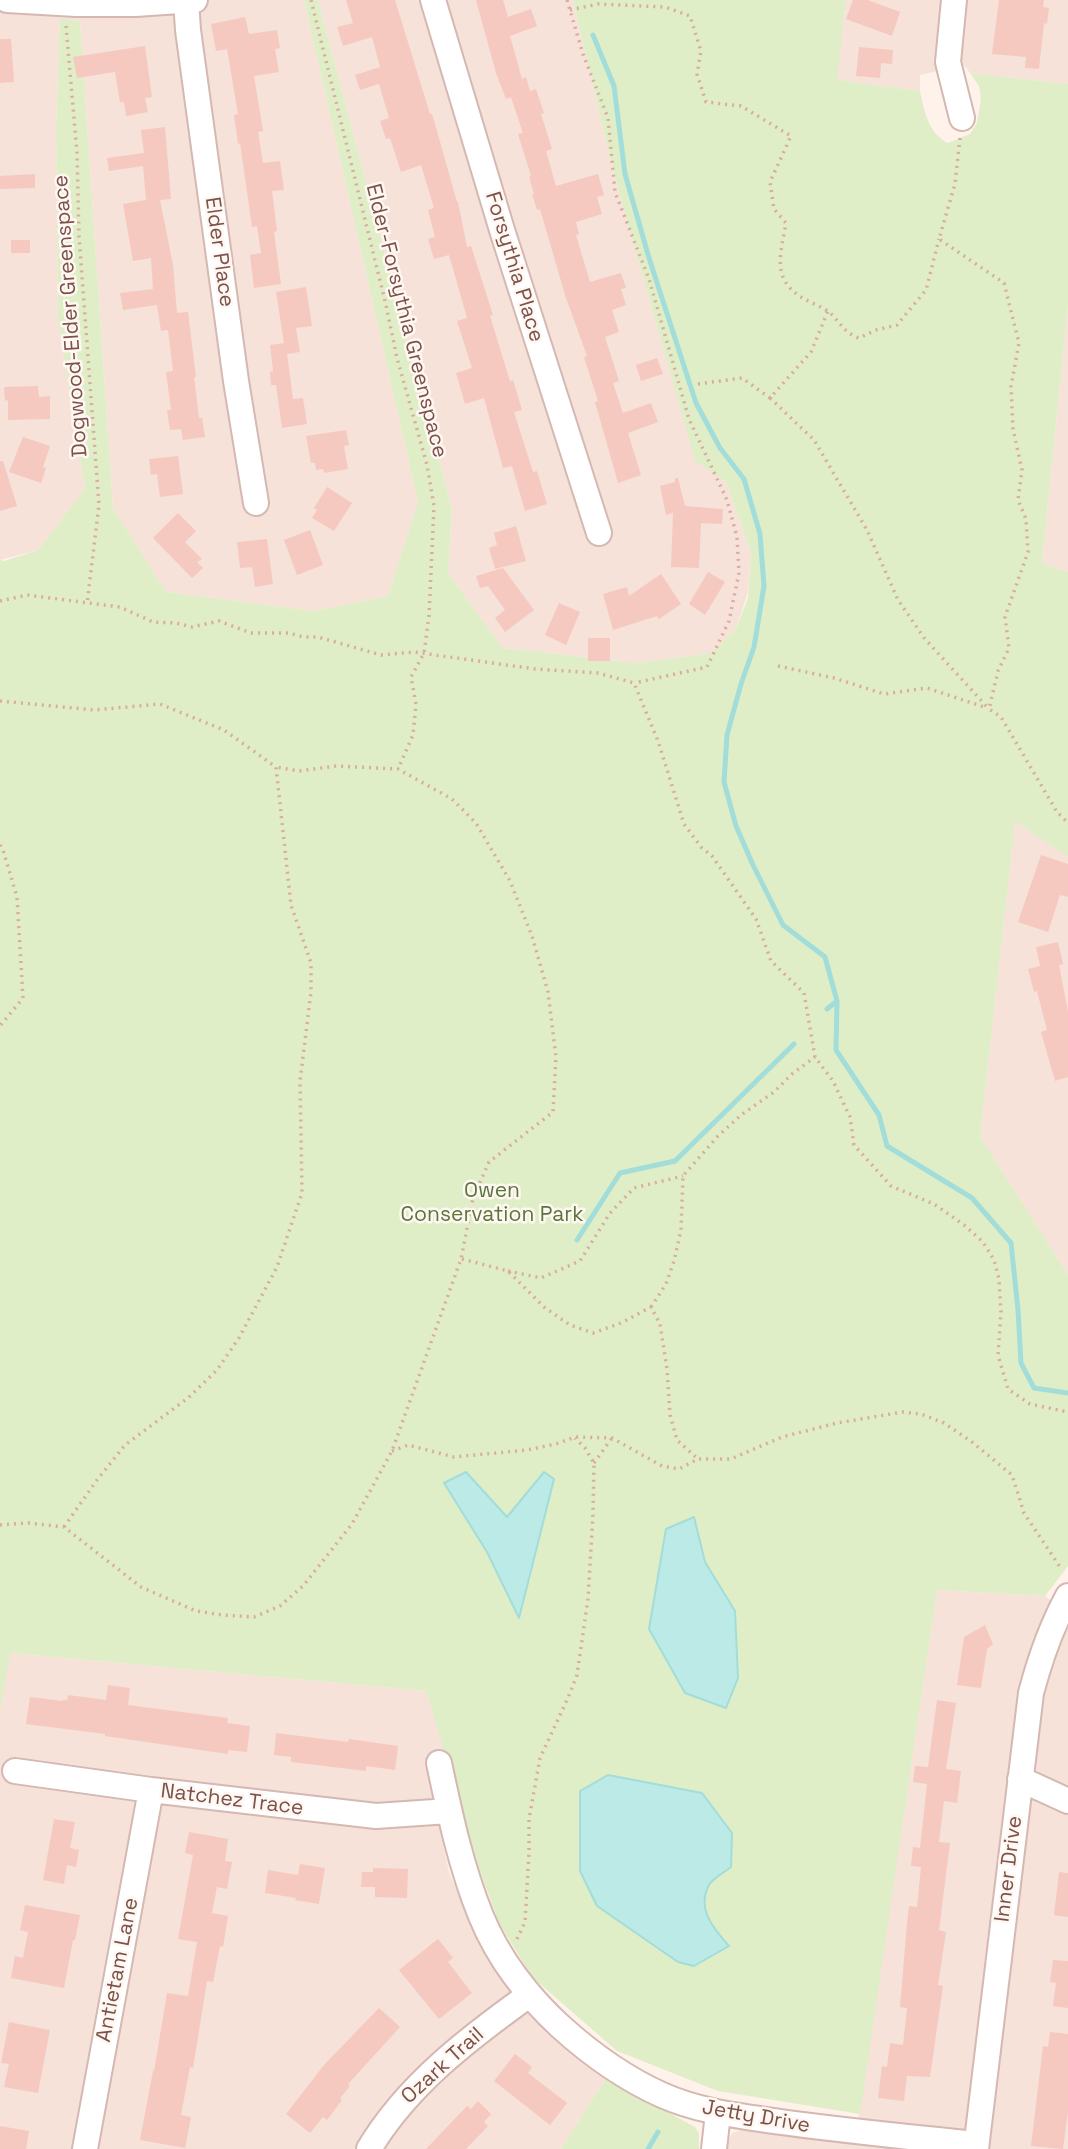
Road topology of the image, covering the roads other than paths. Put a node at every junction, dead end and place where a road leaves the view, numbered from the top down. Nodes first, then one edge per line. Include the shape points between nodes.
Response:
1 (7, 0) edge
2 (433, 0) edge
3 (954, 0) edge
4 (189, 1) edge
5 (962, 118) road end
6 (256, 503) dead end
7 (599, 533) dead end
8 (1068, 1596) edge
9 (439, 1763) dead end
10 (15, 1771) dead end
11 (1020, 1779) junction
12 (151, 1790) junction
13 (1068, 1801) edge
14 (450, 1811) junction
15 (529, 1995) junction
16 (718, 2113) junction
17 (976, 2146) edge
18 (85, 2149) edge
19 (369, 2149) edge
20 (714, 2149) edge

1 - 4 street via 88,4
2 - 7 street, Forsythia Place
3 - 5 street via 948,62
4 - 6 street, Elder Place via 190,43
8 - 11 street, Inner Drive via 1039,1662
9 - 14 street, Jetty Drive
10 - 12 street, Natchez Trace
11 - 13 street
11 - 17 street, Inner Drive
12 - 14 street, Natchez Trace via 376,1816
12 - 18 street, Antietam Lane
14 - 15 street, Jetty Drive via 459,1853 482,1917 499,1952
15 - 16 street, Jetty Drive via 609,2066 662,2095
15 - 19 street, Ozark Trail via 421,2084
16 - 17 street, Jetty Drive
16 - 20 street

